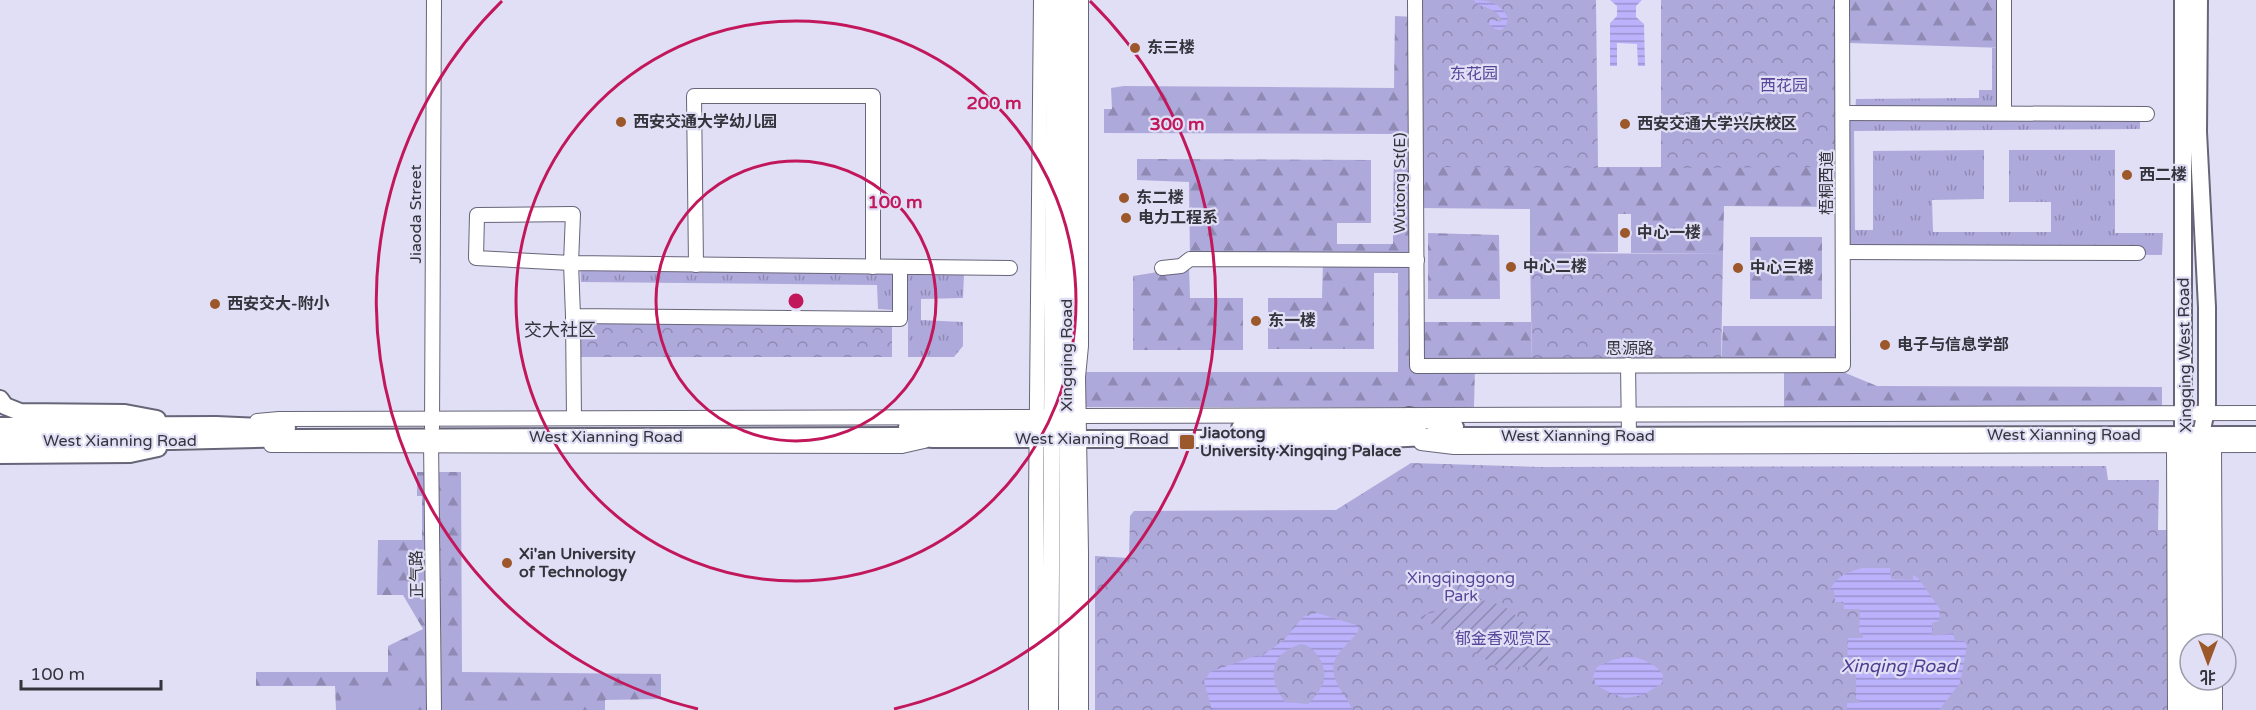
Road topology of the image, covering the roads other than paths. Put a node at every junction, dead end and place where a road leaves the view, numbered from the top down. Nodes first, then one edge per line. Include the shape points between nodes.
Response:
1 (434, 0) edge
2 (1041, 0) edge
3 (1055, 0) edge
4 (1069, 0) edge
5 (1081, 0) edge
6 (1415, 0) edge
7 (1842, 0) edge
8 (2004, 0) edge
9 (2183, 0) edge
10 (2199, 0) edge
11 (2004, 112) junction
12 (1844, 113) junction
13 (2147, 114) dead end
14 (1843, 252) junction
15 (2138, 253) dead end
16 (1417, 260) junction
17 (571, 263) junction
18 (696, 265) junction
19 (873, 267) junction
20 (900, 267) junction
21 (1010, 268) dead end
22 (1162, 268) dead end
23 (573, 316) junction
24 (1628, 365) junction
25 (1844, 365) joint
26 (1417, 366) joint
27 (0, 399) edge
28 (2256, 413) edge
29 (1409, 416) junction
30 (574, 418) junction
31 (0, 426) edge
32 (181, 426) junction
33 (1630, 426) junction
34 (2256, 426) edge
35 (1455, 427) junction
36 (1059, 428) junction
37 (432, 433) junction
38 (2194, 433) junction
39 (2256, 435) edge
40 (1386, 439) junction
41 (0, 440) edge
42 (196, 441) junction
43 (2256, 444) edge
44 (0, 454) edge
45 (2202, 632) edge
46 (2214, 632) edge
47 (2202, 692) edge
48 (2215, 692) edge
49 (434, 710) edge
50 (1036, 710) edge
51 (1050, 710) edge
52 (1067, 710) edge
53 (1081, 710) edge
54 (2175, 710) edge
55 (2189, 710) edge
56 (2202, 710) edge
57 (2215, 710) edge

1 - 37 street, Jiaoda Street
2 - 36 street
3 - 36 main road, Xingqing Road
4 - 36 main road, Xingqing Road
5 - 36 street via 1081,345 1078,377
6 - 16 street, Wutong St(E)
7 - 12 street, 梧桐西道
8 - 11 street
9 - 38 main road, Xingqing West Road
10 - 38 main road, Xingqing West Road via 2198,132 2207,307 2207,405
11 - 12 street
11 - 13 street
12 - 14 street, 梧桐西道
14 - 15 street
14 - 25 street, 梧桐西道
16 - 22 street via 1190,259 1181,266
16 - 26 street, Wutong St(E)
17 - 17 street via 573,214 477,215 476,258
17 - 18 street
17 - 23 street
18 - 19 street
18 - 19 street via 694,96 873,96
19 - 20 street
20 - 21 street
20 - 23 street via 900,320
23 - 30 street
24 - 25 street, 思源路
24 - 26 street, 思源路
24 - 33 street
27 - 32 main road via 5,406 20,412 139,414
28 - 38 street
29 - 33 street
29 - 35 main road
29 - 36 street
30 - 36 street
30 - 37 street
31 - 32 main road, West Xianning Road
32 - 37 main road, West Xianning Road
33 - 35 main road, West Xianning Road
33 - 38 main road, West Xianning Road
33 - 40 main road, West Xianning Road
34 - 38 main road, West Xianning Road
35 - 36 main road, West Xianning Road
36 - 37 main road, West Xianning Road
36 - 37 main road, West Xianning Road via 933,440 900,436
36 - 40 main road, West Xianning Road
36 - 50 street
36 - 51 main road, Xingqing Road
36 - 52 main road, Xingqing Road
36 - 53 street
37 - 42 main road, West Xianning Road
37 - 49 street, 正气路
38 - 39 main road, West Xianning Road
38 - 40 street via 1454,447
38 - 43 street
38 - 45 main road, Xingqing West Road
38 - 46 street
38 - 54 street
38 - 55 main road, Xingqing West Road
41 - 42 main road, West Xianning Road
42 - 44 main road via 130,454
47 - 56 main road
48 - 57 street

